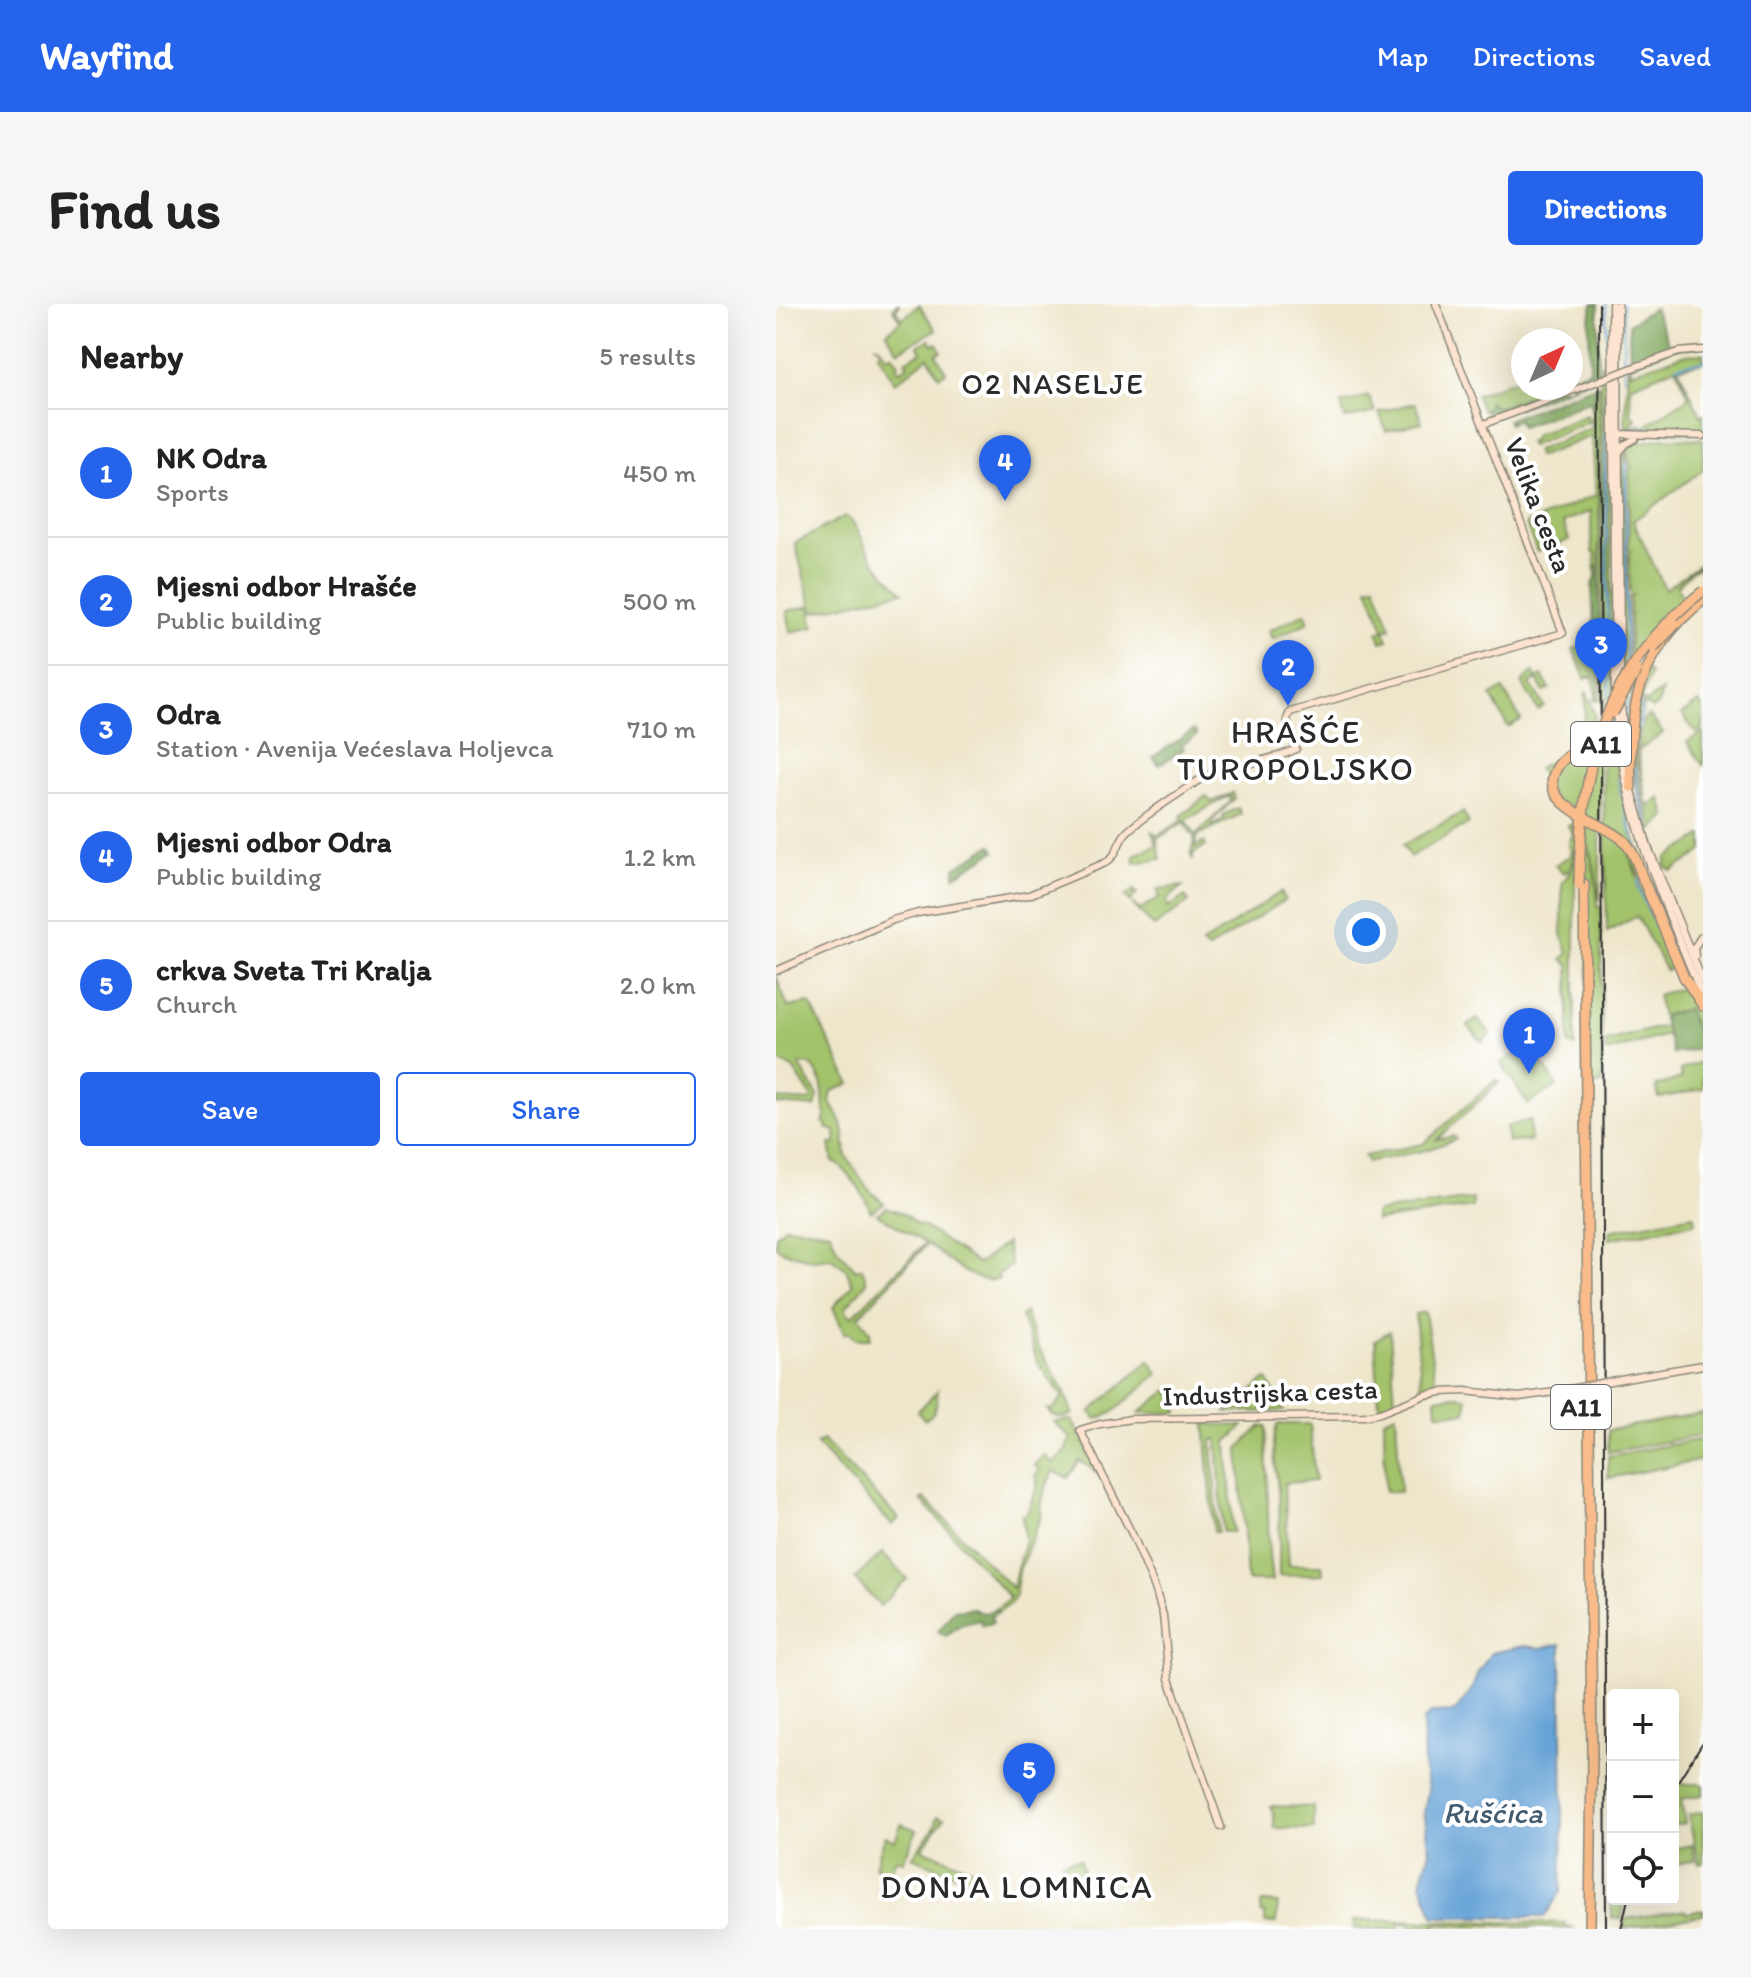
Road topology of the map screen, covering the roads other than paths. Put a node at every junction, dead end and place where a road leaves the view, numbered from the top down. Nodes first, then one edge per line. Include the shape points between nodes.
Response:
1 (1436, 304) edge
2 (1612, 304) edge
3 (1618, 304) edge
4 (1703, 350) edge
5 (1484, 424) junction
6 (1617, 436) junction
7 (1703, 436) edge
8 (1644, 437) junction
9 (1635, 439) junction
10 (1619, 455) junction
11 (1703, 591) edge
12 (1703, 600) edge
13 (1676, 624) junction
14 (1603, 721) junction
15 (1631, 787) junction
16 (1582, 884) junction
17 (1701, 937) edge
18 (1683, 941) junction
19 (1697, 968) junction
20 (776, 971) edge
21 (1703, 982) edge
22 (1703, 998) edge
23 (1703, 1006) edge
24 (1703, 1365) edge
25 (1221, 1827) dead end
26 (1587, 1929) edge

1 - 5 main road, Velika cesta
2 - 6 main road
3 - 6 main road
4 - 5 main road, bridge via 1679,352
5 - 20 main road, Velika cesta via 1564,632 1292,711 1287,716 1296,749 1207,775 1129,831 1111,860 1029,895 918,913 878,926
6 - 8 main road
6 - 9 main road
6 - 10 main road
6 - 18 main road via 1619,748 1639,837
7 - 8 main road
8 - 9 main road
9 - 10 main road
10 - 15 main road via 1620,697
11 - 14 highway, A11, bridge via 1642,652
12 - 13 highway, A11
13 - 15 highway, bridge via 1648,667 1634,706
13 - 16 highway, A11, bridge via 1633,677 1602,741 1588,803
14 - 16 highway, A11, bridge via 1583,800
14 - 23 highway, bridge via 1591,741 1558,766 1554,789 1568,808 1624,841 1633,853 1680,968
15 - 18 main road
16 - 26 highway, A11 via 1592,1757
17 - 19 main road via 1694,948
18 - 19 main road
18 - 22 main road
19 - 21 main road
24 - 25 main road, Industrijska cesta, bridge via 1519,1397 1450,1391 1365,1416 1131,1419 1080,1430 1155,1588 1169,1679

